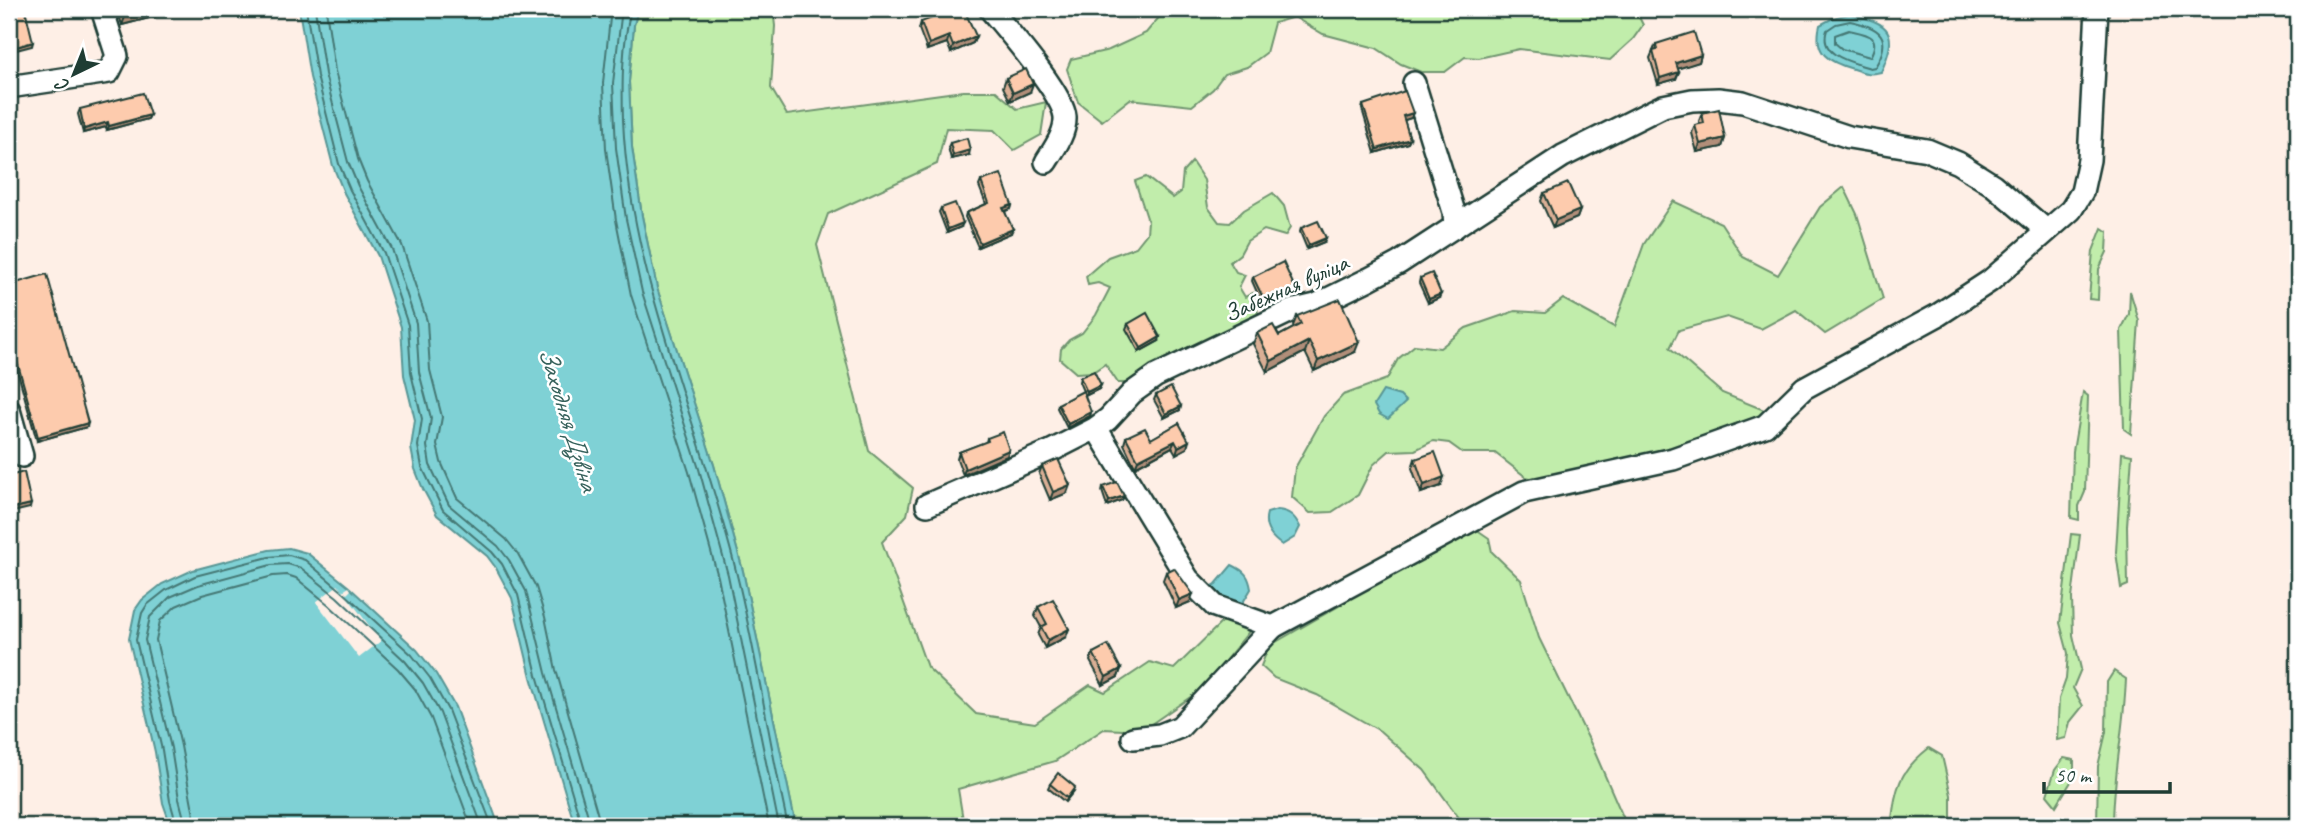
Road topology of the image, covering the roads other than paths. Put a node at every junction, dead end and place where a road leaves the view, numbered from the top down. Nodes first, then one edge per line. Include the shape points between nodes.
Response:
1 (102, 9) edge
2 (990, 9) edge
3 (2097, 9) edge
4 (1414, 83) dead end
5 (9, 87) edge
6 (1046, 162) dead end
7 (1455, 227) junction
8 (2046, 230) junction
9 (9, 410) edge
10 (1096, 429) junction
11 (22, 456) dead end
12 (927, 505) dead end
13 (1273, 627) junction
14 (1133, 738) dead end

1 - 5 street via 117,57 109,72
2 - 6 street via 1050,83 1065,116 1061,136
3 - 8 street via 2090,160 2082,192 2071,210
4 - 7 street
7 - 8 street, Забежная вуліца via 1563,156 1662,106 1718,99 1743,102 1849,137 1927,150 1993,185
7 - 10 street, Забежная вуліца via 1369,279 1156,376
8 - 13 street via 1990,281 1900,337 1804,388 1765,426 1673,459 1524,492
9 - 11 street
10 - 12 street, Забежная вуліца
10 - 13 street via 1188,579 1215,606
13 - 14 street via 1180,727

